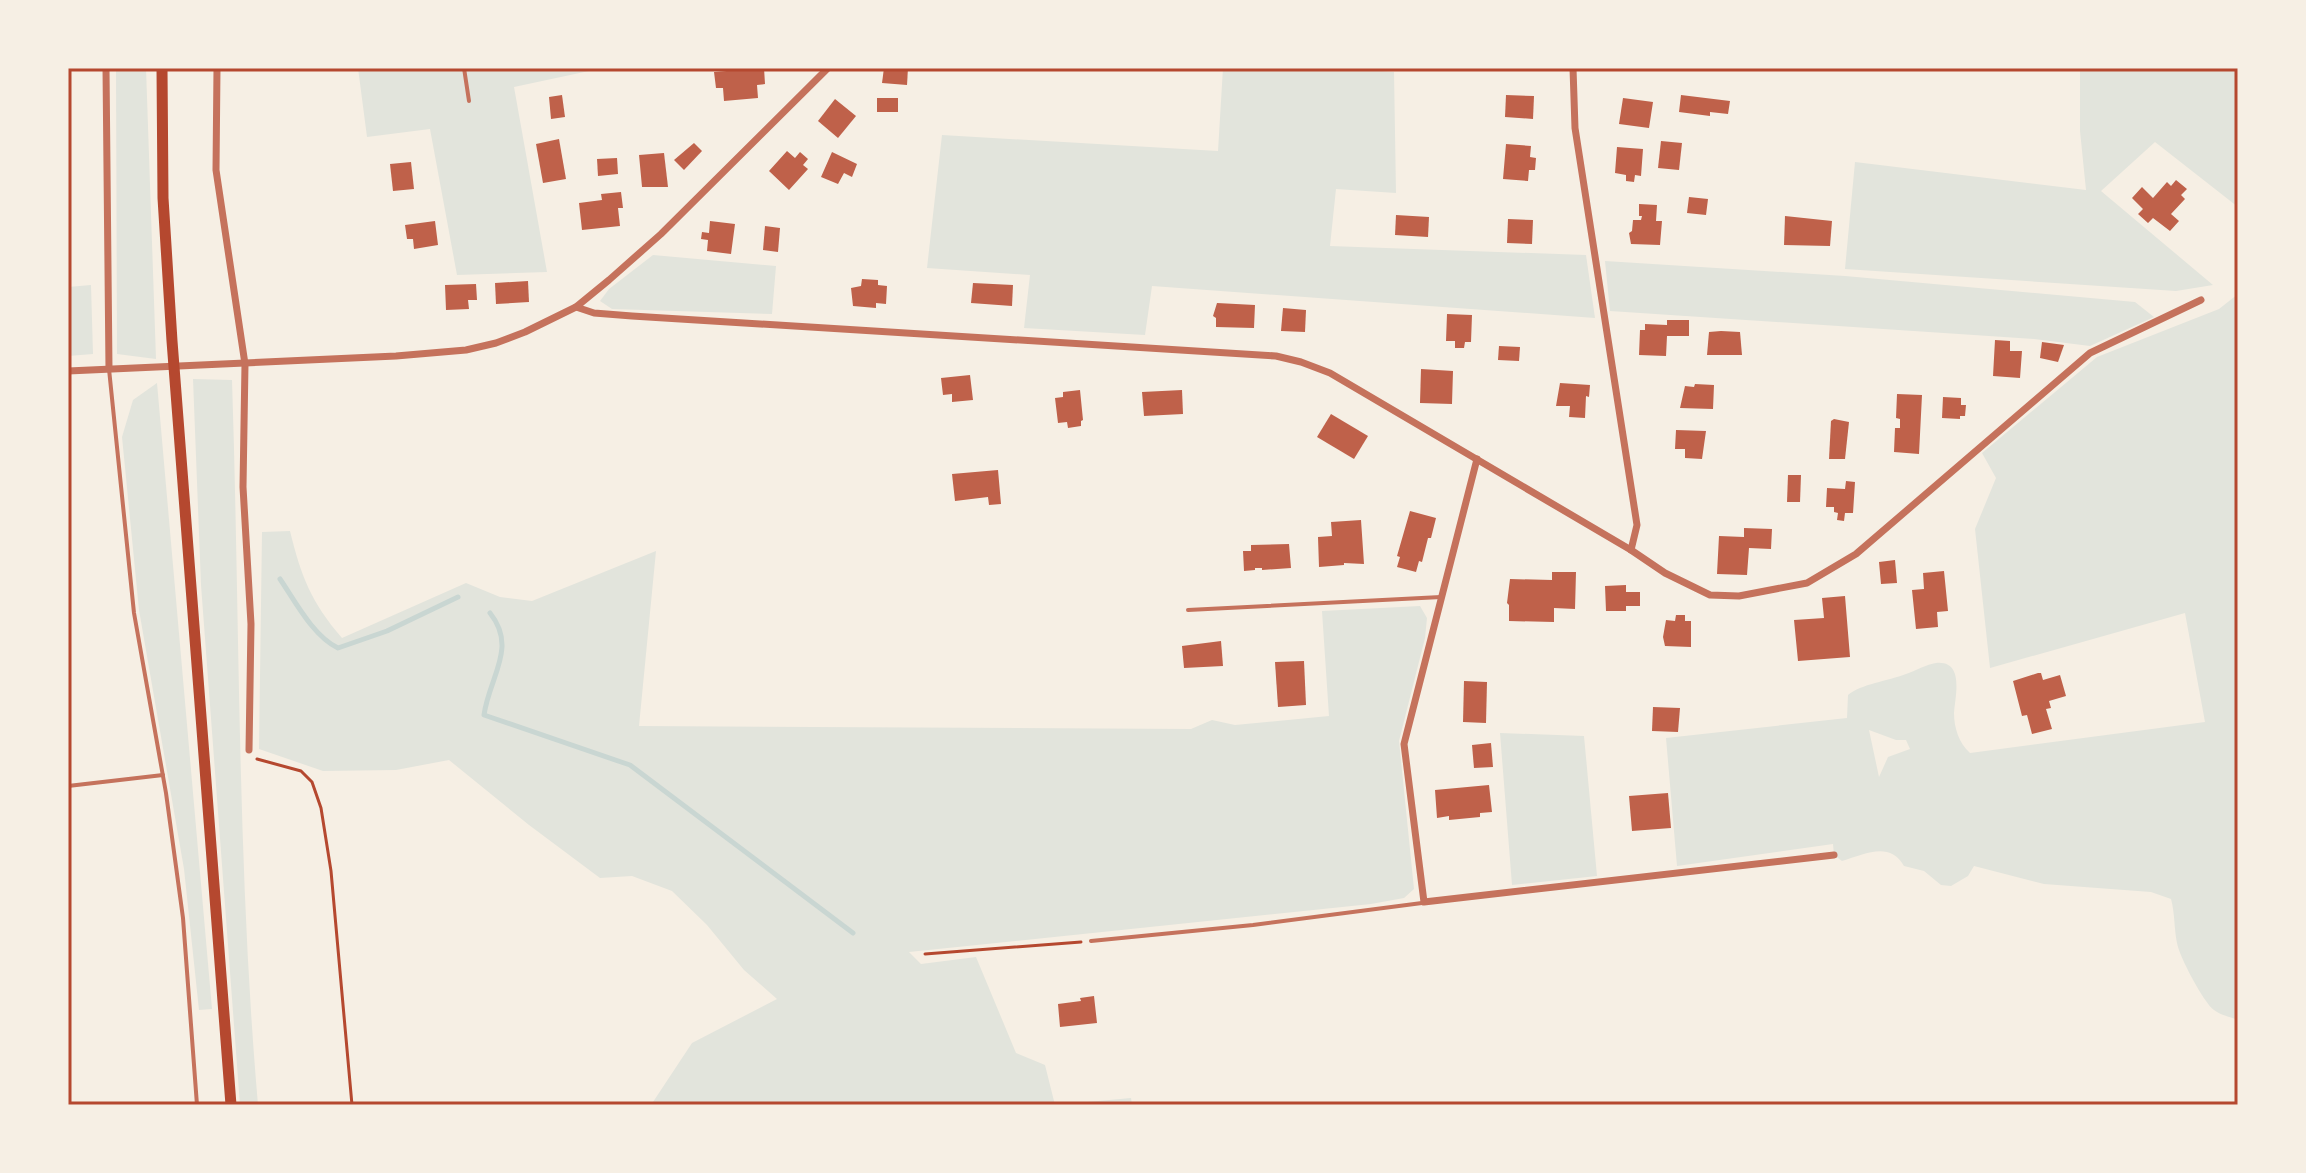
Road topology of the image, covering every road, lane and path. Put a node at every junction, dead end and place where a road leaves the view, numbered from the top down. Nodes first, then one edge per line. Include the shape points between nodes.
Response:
1 (106, 68) edge
2 (162, 68) edge
3 (217, 68) edge
4 (464, 68) edge
5 (828, 68) edge
6 (1573, 68) edge
7 (469, 101) dead end
8 (2201, 300) dead end
9 (576, 307) junction
10 (245, 364) junction
11 (109, 369) junction
12 (68, 371) edge
13 (1477, 459) junction
14 (1631, 550) junction
15 (1441, 597) junction
16 (1188, 610) dead end
17 (249, 750) joint
18 (163, 775) junction
19 (68, 786) edge
20 (1834, 855) dead end
21 (1424, 902) junction
22 (1091, 941) joint
23 (925, 954) dead end
24 (197, 1105) edge
25 (231, 1105) edge
26 (352, 1105) edge

1 - 11 street
2 - 25 main road via 163,198 175,394
3 - 10 street via 216,170
4 - 7 lane
5 - 9 street via 661,234
6 - 14 street via 1575,128 1637,525
8 - 14 street via 2090,353 1856,554 1807,583 1739,596 1710,595
9 - 10 street via 511,338 466,350
9 - 13 street via 632,316 1276,356 1330,373
10 - 11 street
10 - 17 street
11 - 12 street
11 - 18 lane via 134,613
13 - 14 street
13 - 15 street
15 - 16 lane
15 - 21 street via 1404,744
17 - 26 path via 258,760 301,771 312,782 321,808
18 - 19 lane
18 - 24 lane via 183,918
20 - 21 street
21 - 22 lane
22 - 23 path

